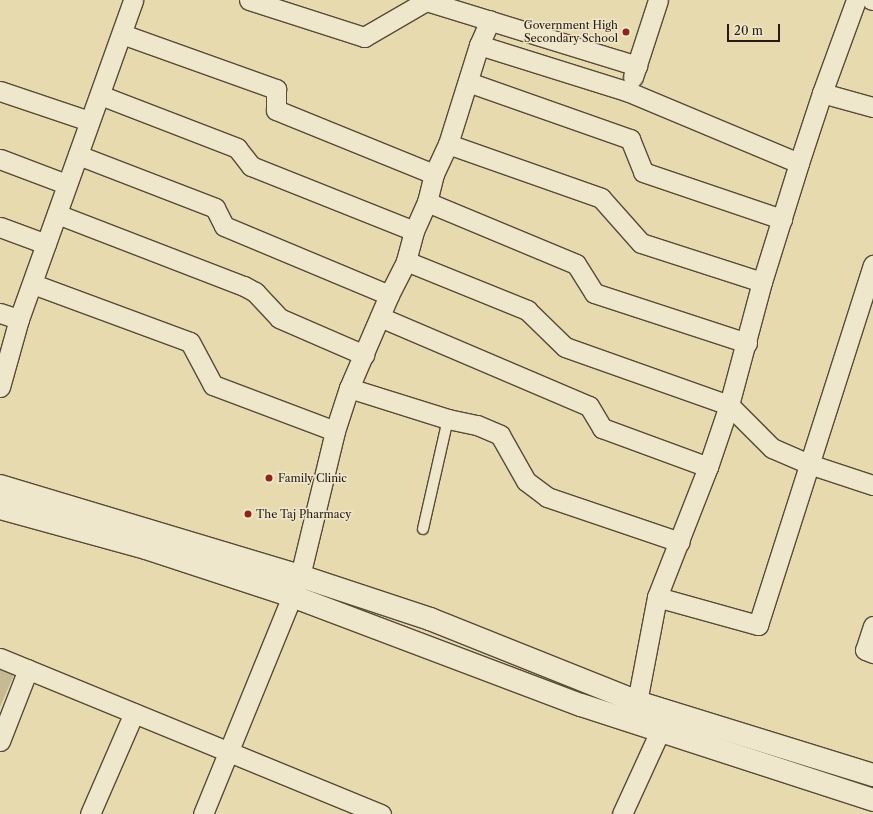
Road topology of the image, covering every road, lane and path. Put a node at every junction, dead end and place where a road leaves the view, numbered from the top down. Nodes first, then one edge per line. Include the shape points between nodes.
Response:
1 (134, 0) edge
2 (249, 0) edge
3 (658, 0) edge
4 (856, 0) edge
5 (445, 4) edge
6 (490, 20) junction
7 (122, 34) junction
8 (479, 45) junction
9 (637, 66) junction
10 (468, 82) junction
11 (0, 91) edge
12 (629, 92) junction
13 (822, 93) junction
14 (100, 95) junction
15 (873, 107) edge
16 (89, 121) junction
17 (448, 144) junction
18 (78, 155) junction
19 (0, 159) edge
20 (799, 163) junction
21 (434, 174) junction
22 (66, 184) junction
23 (426, 202) junction
24 (57, 214) junction
25 (782, 219) junction
26 (0, 227) edge
27 (414, 231) junction
28 (46, 244) junction
29 (406, 261) junction
30 (873, 265) edge
31 (762, 282) junction
32 (33, 284) junction
33 (389, 294) junction
34 (0, 313) edge
35 (380, 317) junction
36 (19, 319) junction
37 (747, 342) junction
38 (364, 355) junction
39 (0, 387) edge
40 (350, 388) junction
41 (730, 405) junction
42 (448, 419) junction
43 (335, 431) junction
44 (809, 464) junction
45 (708, 467) junction
46 (873, 485) edge
47 (0, 486) edge
48 (0, 508) edge
49 (423, 529) dead end
50 (680, 542) junction
51 (296, 586) junction
52 (657, 598) junction
53 (873, 626) edge
54 (873, 653) edge
55 (0, 658) edge
56 (28, 669) junction
57 (637, 702) junction
58 (134, 713) junction
59 (660, 731) junction
60 (0, 741) edge
61 (229, 752) junction
62 (873, 775) edge
63 (873, 800) edge
64 (90, 814) edge
65 (203, 814) edge
66 (382, 814) edge
67 (622, 814) edge

1 - 7 street
2 - 5 street via 364,37 426,1
3 - 9 street
4 - 13 street
5 - 6 street
6 - 8 street
6 - 9 street
7 - 14 street
7 - 21 street via 276,89 276,110
8 - 10 street
8 - 12 street
9 - 12 street
10 - 17 street
10 - 25 street via 630,139 643,172
11 - 16 street
12 - 20 street
13 - 15 street
13 - 20 street
14 - 16 street
14 - 27 street via 238,148 251,166
16 - 18 street
17 - 21 street
17 - 31 street via 601,198 642,243
18 - 22 street
18 - 33 street via 214,208 224,226
19 - 22 street
20 - 25 street
21 - 23 street
22 - 24 street
23 - 27 street
23 - 37 street via 576,264 594,293
24 - 28 street
24 - 38 street via 244,286 255,292 279,318
25 - 31 street
26 - 28 street
27 - 29 street
28 - 32 street
29 - 33 street
29 - 41 street via 527,310 565,348
30 - 44 street
31 - 37 street
32 - 36 street
32 - 43 street via 190,342 213,385
33 - 35 street
34 - 36 street
35 - 38 street
35 - 45 street via 589,406 602,428
36 - 39 street
37 - 41 street
38 - 40 street
40 - 42 street
40 - 43 street
41 - 44 street via 772,448
41 - 45 street
42 - 49 lane
42 - 50 street via 477,424 500,435 526,481 547,497
43 - 51 street
44 - 46 street
44 - 52 street via 758,626
45 - 50 street
47 - 51 main road
48 - 51 main road
50 - 52 street
51 - 57 main road via 430,619
51 - 59 main road via 581,705
51 - 61 street
52 - 57 street
53 - 54 street via 866,650
55 - 56 street
56 - 58 street
56 - 60 street
57 - 62 main road
58 - 61 street
58 - 64 street
59 - 63 main road
59 - 67 street
61 - 65 street
61 - 66 street

